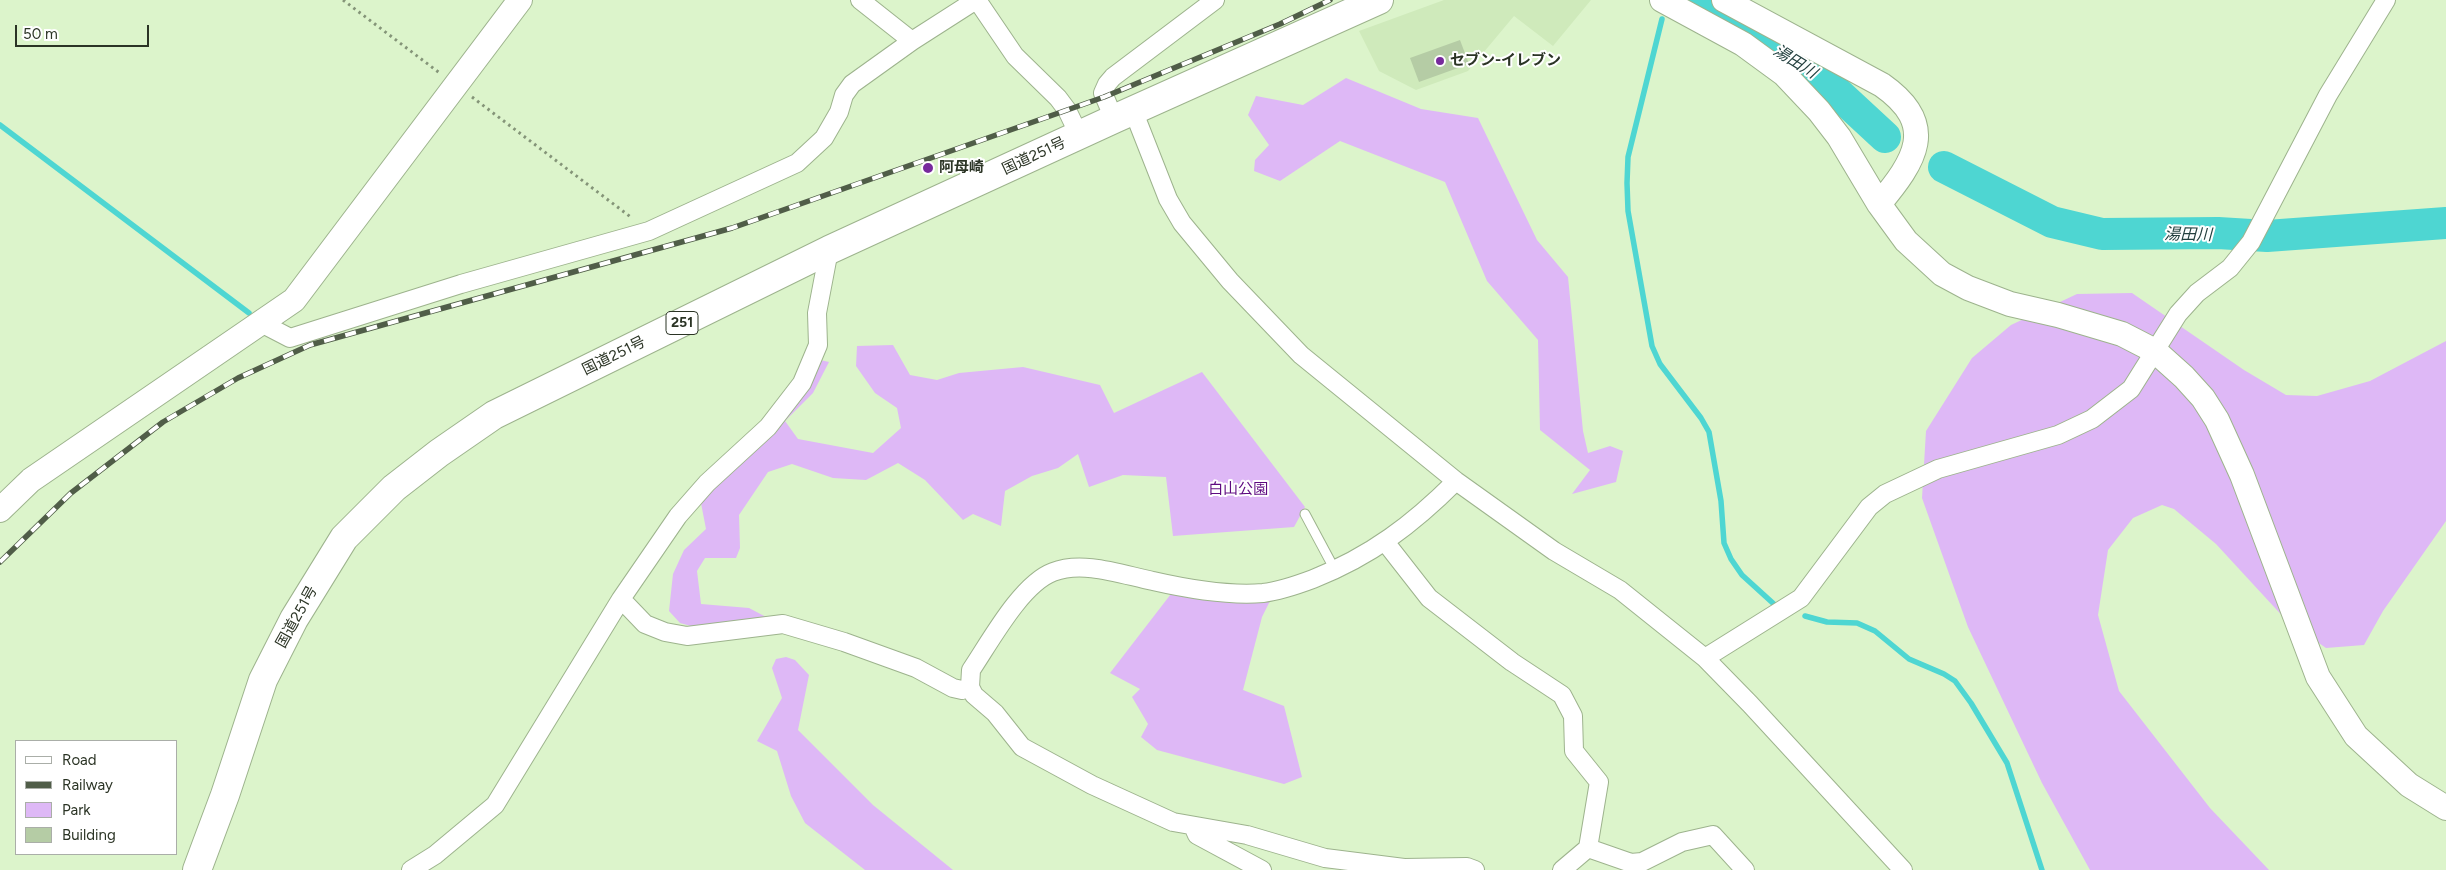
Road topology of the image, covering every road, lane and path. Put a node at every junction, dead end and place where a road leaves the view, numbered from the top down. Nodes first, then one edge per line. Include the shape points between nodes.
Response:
1 (343, 0) edge
2 (520, 0) edge
3 (860, 0) edge
4 (976, 0) edge
5 (1215, 0) edge
6 (1378, 0) edge
7 (1662, 0) edge
8 (1724, 0) edge
9 (2386, 0) edge
10 (912, 41) junction
11 (456, 85) junction
12 (1124, 115) junction
13 (1078, 135) junction
14 (1879, 204) junction
15 (649, 231) junction
16 (829, 250) junction
17 (263, 324) junction
18 (2155, 351) junction
19 (1456, 481) junction
20 (0, 510) edge
21 (1305, 514) dead end
22 (1386, 542) junction
23 (1335, 570) junction
24 (621, 598) junction
25 (1706, 658) junction
26 (970, 687) junction
27 (2446, 808) edge
28 (1194, 826) junction
29 (1588, 848) junction
30 (197, 870) edge
31 (411, 870) edge
32 (1262, 870) edge
33 (1475, 870) edge
34 (1562, 870) edge
35 (1745, 870) edge
36 (1903, 870) edge

1 - 11 path
2 - 11 street
3 - 10 street
4 - 10 street
4 - 13 street via 1015,56 1058,98
5 - 12 street via 1107,84 1103,93
6 - 12 highway, 国道251号 / 251
7 - 14 street via 1742,44 1784,74 1839,137
8 - 14 street via 1882,85 1908,110 1915,126 1917,145 1903,175
9 - 18 street via 2328,95 2251,242 2230,268 2197,293 2178,314
10 - 15 street via 852,84 824,138 797,163
11 - 15 path
11 - 17 street via 294,300
12 - 13 highway, 国道251号 / 251
12 - 19 street via 1182,223 1230,281 1301,356
13 - 16 highway, 国道251号 / 251
14 - 18 street via 1918,254 1942,274 1968,288 2010,304 2122,334
15 - 17 street via 461,284 290,338
16 - 24 street via 817,313 818,345 802,383 768,427 707,483 678,516
16 - 30 highway, 国道251号 / 251 via 494,416 394,488 344,538 294,619 263,680
17 - 20 street via 32,480
18 - 25 street via 2131,389 2092,419 2058,435 1938,469 1885,494 1869,507 1801,598
18 - 27 street via 2184,377 2217,420 2242,475 2318,677 2356,736 2409,785
19 - 22 street
19 - 25 street via 1554,551 1620,590
21 - 23 lane
22 - 23 street
22 - 29 street via 1429,598 1512,662 1562,695 1572,716 1574,751 1599,782
23 - 26 street via 1292,587 1264,593 1231,594 1100,570 1077,568 1053,572 1035,582 1022,595 971,670
24 - 26 street via 645,624 664,632 687,636 783,624 916,668 953,688 962,690
24 - 31 street via 495,805 436,855
25 - 36 street
26 - 28 street via 1022,747 1092,785 1173,822
28 - 32 street via 1197,835
28 - 33 street via 1247,835 1325,858 1404,868 1467,867
29 - 34 street
29 - 35 street via 1631,863 1642,862 1682,842 1713,836

